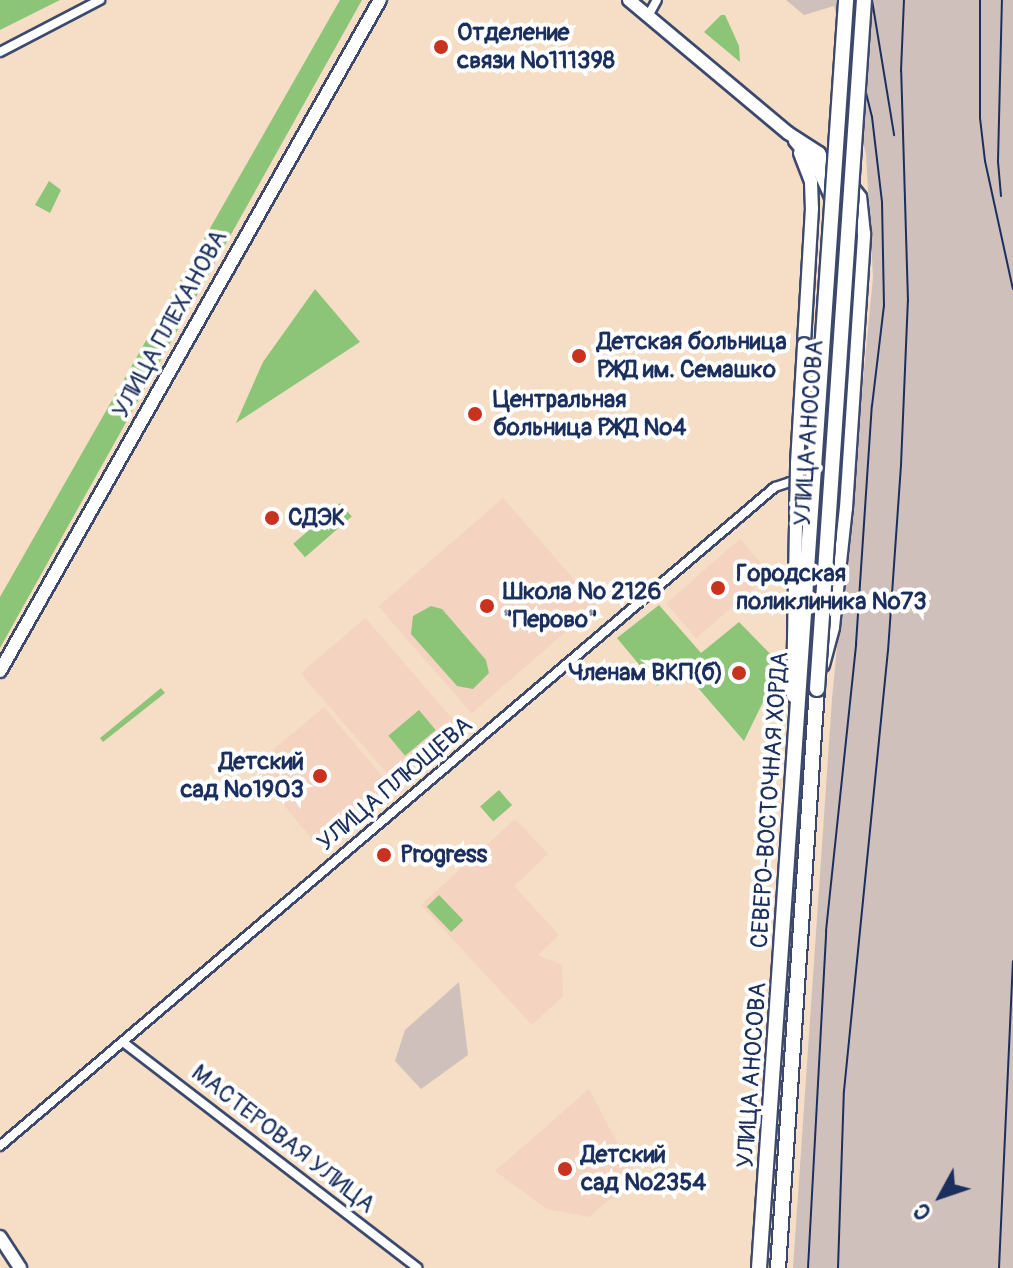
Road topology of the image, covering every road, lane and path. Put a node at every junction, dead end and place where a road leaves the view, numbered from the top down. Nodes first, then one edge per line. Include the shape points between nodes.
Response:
1 (100, 0) edge
2 (380, 0) edge
3 (629, 0) edge
4 (657, 0) edge
5 (846, 0) edge
6 (864, 0) edge
7 (648, 16) junction
8 (0, 52) edge
9 (792, 138) junction
10 (819, 153) junction
11 (821, 484) junction
12 (0, 671) edge
13 (817, 689) junction
14 (796, 736) junction
15 (123, 1042) junction
16 (0, 1146) edge
17 (0, 1237) edge
18 (20, 1268) edge
19 (417, 1268) edge
20 (760, 1268) edge
21 (776, 1268) edge

1 - 8 street
2 - 12 street, УЛИЦА ПЛЕХАНОВА
3 - 7 street
4 - 7 street
5 - 14 main road, СЕВЕРО-ВОСТОЧНАЯ ХОРДА, bridge
6 - 13 main road, СЕВЕРО-ВОСТОЧНАЯ ХОРДА, bridge
7 - 9 street
9 - 10 street
9 - 11 street, УЛИЦА АНОСОВА via 819,170 833,211
9 - 14 street, bridge via 812,190 791,668
10 - 11 street, УЛИЦА АНОСОВА via 844,211
10 - 13 street, bridge via 843,173 863,208 864,234 833,627
11 - 15 street, УЛИЦА ПЛЮЩЕВА via 790,482 775,487
11 - 20 street, УЛИЦА АНОСОВА
11 - 21 street, УЛИЦА АНОСОВА
13 - 21 main road, СЕВЕРО-ВОСТОЧНАЯ ХОРДА
14 - 20 main road, СЕВЕРО-ВОСТОЧНАЯ ХОРДА, bridge
15 - 16 street, УЛИЦА ПЛЮЩЕВА
15 - 19 street, МАСТЕРОВАЯ УЛИЦА
17 - 18 street

